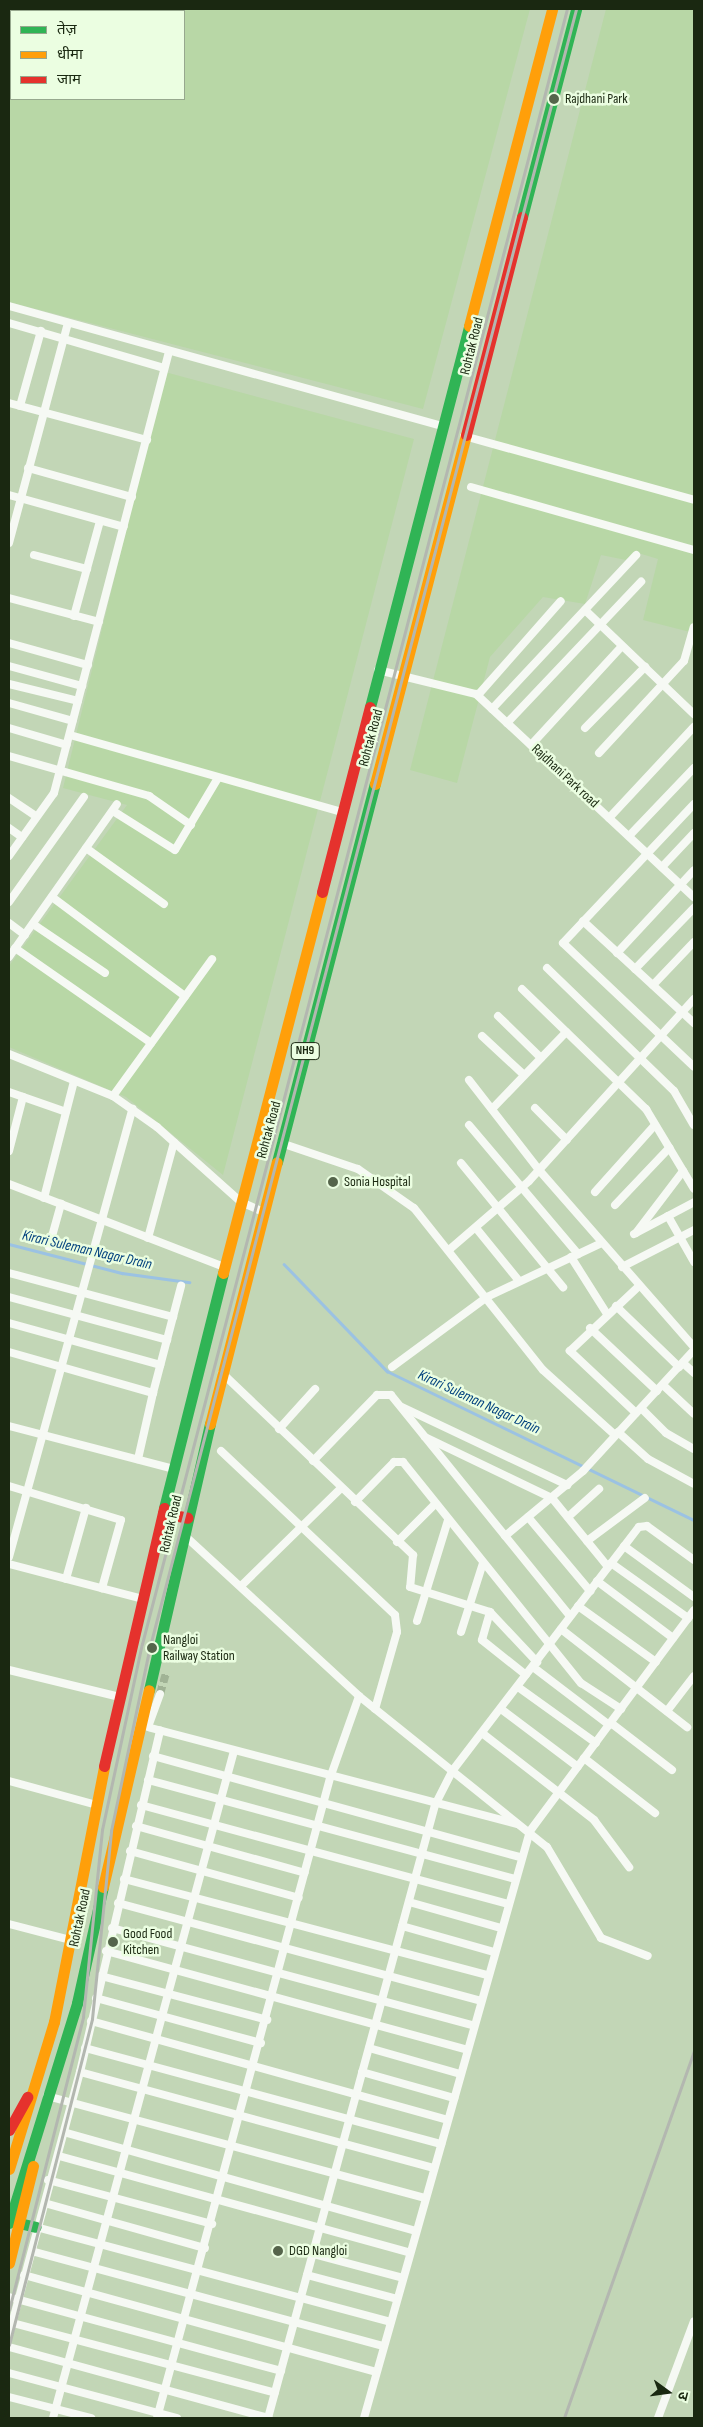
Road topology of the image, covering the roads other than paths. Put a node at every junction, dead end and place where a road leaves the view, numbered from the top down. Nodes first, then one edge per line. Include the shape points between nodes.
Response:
1 (552, 9) edge
2 (576, 9) edge
3 (11, 306) edge
4 (9, 322) edge
5 (68, 323) junction
6 (41, 331) junction
7 (64, 338) junction
8 (169, 352) junction
9 (164, 368) junction
10 (9, 403) edge
11 (20, 406) junction
12 (44, 412) junction
13 (441, 426) junction
14 (464, 436) junction
15 (147, 440) junction
16 (28, 468) junction
17 (471, 487) dead end
18 (9, 495) edge
19 (132, 496) junction
20 (20, 499) junction
21 (694, 500) edge
22 (100, 521) junction
23 (124, 527) junction
24 (9, 544) edge
25 (694, 550) edge
26 (34, 555) dead end
27 (636, 555) dead end
28 (87, 569) junction
29 (640, 582) dead end
30 (9, 598) edge
31 (561, 601) dead end
32 (585, 610) junction
33 (74, 616) junction
34 (99, 622) junction
35 (600, 624) junction
36 (694, 627) edge
37 (693, 639) edge
38 (9, 643) edge
39 (622, 646) junction
40 (88, 665) junction
41 (9, 666) edge
42 (645, 667) junction
43 (378, 670) junction
44 (402, 676) junction
45 (9, 684) edge
46 (664, 685) junction
47 (82, 686) junction
48 (478, 695) junction
49 (78, 701) junction
50 (9, 703) edge
51 (492, 709) junction
52 (694, 714) edge
53 (73, 721) junction
54 (507, 722) junction
55 (694, 727) edge
56 (9, 728) edge
57 (585, 728) dead end
58 (70, 735) junction
59 (67, 745) junction
60 (531, 745) junction
61 (598, 753) dead end
62 (9, 756) edge
63 (694, 768) edge
64 (60, 769) junction
65 (218, 778) junction
66 (84, 797) dead end
67 (9, 798) edge
68 (117, 804) dead end
69 (694, 804) edge
70 (113, 811) junction
71 (342, 812) junction
72 (36, 816) junction
73 (609, 818) junction
74 (192, 825) junction
75 (9, 828) edge
76 (694, 833) edge
77 (629, 836) junction
78 (22, 837) junction
79 (86, 848) junction
80 (647, 853) junction
81 (9, 856) edge
82 (662, 867) junction
83 (694, 870) edge
84 (681, 885) junction
85 (52, 897) junction
86 (694, 897) edge
87 (9, 902) edge
88 (164, 904) dead end
89 (694, 908) edge
90 (582, 921) junction
91 (9, 923) edge
92 (33, 924) junction
93 (25, 935) junction
94 (694, 942) edge
95 (15, 948) junction
96 (617, 953) junction
97 (9, 957) edge
98 (212, 959) dead end
99 (547, 968) dead end
100 (635, 969) junction
101 (105, 973) dead end
102 (653, 985) junction
103 (522, 990) dead end
104 (185, 996) junction
105 (694, 999) edge
106 (682, 1012) junction
107 (498, 1016) dead end
108 (694, 1023) edge
109 (566, 1032) junction
110 (660, 1034) junction
111 (482, 1036) dead end
112 (151, 1043) junction
113 (9, 1054) edge
114 (640, 1055) junction
115 (541, 1058) junction
116 (694, 1066) edge
117 (524, 1075) junction
118 (619, 1079) junction
119 (469, 1080) dead end
120 (74, 1081) junction
121 (9, 1092) edge
122 (113, 1096) junction
123 (24, 1097) junction
124 (535, 1108) dead end
125 (132, 1109) junction
126 (492, 1109) junction
127 (66, 1112) junction
128 (469, 1125) dead end
129 (655, 1125) junction
130 (694, 1125) edge
131 (567, 1140) junction
132 (174, 1142) junction
133 (281, 1143) junction
134 (669, 1148) junction
135 (9, 1151) edge
136 (461, 1163) dead end
137 (540, 1170) junction
138 (683, 1171) junction
139 (9, 1184) edge
140 (522, 1188) junction
141 (694, 1189) edge
142 (595, 1192) dead end
143 (44, 1198) junction
144 (241, 1202) junction
145 (694, 1202) edge
146 (61, 1204) junction
147 (615, 1204) dead end
148 (498, 1208) junction
149 (263, 1212) junction
150 (668, 1216) junction
151 (102, 1219) junction
152 (476, 1228) junction
153 (694, 1230) edge
154 (148, 1238) junction
155 (680, 1238) junction
156 (602, 1243) junction
157 (49, 1247) dead end
158 (450, 1249) junction
159 (574, 1255) junction
160 (694, 1260) edge
161 (224, 1267) junction
162 (548, 1267) junction
163 (622, 1267) junction
164 (9, 1273) edge
165 (519, 1281) junction
166 (181, 1286) dead end
167 (639, 1286) junction
168 (564, 1287) dead end
169 (81, 1293) junction
170 (9, 1297) edge
171 (487, 1298) junction
172 (616, 1306) junction
173 (607, 1314) junction
174 (76, 1315) junction
175 (173, 1317) junction
176 (9, 1322) edge
177 (590, 1328) junction
178 (69, 1339) junction
179 (167, 1340) junction
180 (694, 1349) edge
181 (9, 1352) edge
182 (160, 1365) junction
183 (681, 1365) junction
184 (392, 1366) dead end
185 (61, 1367) junction
186 (222, 1373) junction
187 (694, 1373) edge
188 (660, 1388) junction
189 (315, 1390) dead end
190 (153, 1393) junction
191 (399, 1406) junction
192 (638, 1411) junction
193 (694, 1414) edge
194 (9, 1426) edge
195 (280, 1429) junction
196 (616, 1433) junction
197 (43, 1435) junction
198 (424, 1436) junction
199 (694, 1449) edge
200 (221, 1451) dead end
201 (138, 1460) junction
202 (313, 1461) junction
203 (174, 1469) junction
204 (694, 1484) edge
205 (567, 1485) junction
206 (9, 1486) edge
207 (341, 1488) junction
208 (599, 1490) dead end
209 (27, 1491) junction
210 (552, 1498) junction
211 (645, 1498) dead end
212 (355, 1502) junction
213 (435, 1504) junction
214 (86, 1508) junction
215 (163, 1512) junction
216 (528, 1517) junction
217 (568, 1517) junction
218 (188, 1518) junction
219 (448, 1520) junction
220 (301, 1526) junction
221 (184, 1535) junction
222 (505, 1536) junction
223 (587, 1541) junction
224 (397, 1542) junction
225 (624, 1546) junction
226 (9, 1557) edge
227 (694, 1560) edge
228 (483, 1562) junction
229 (9, 1564) edge
230 (610, 1565) junction
231 (66, 1579) junction
232 (597, 1582) junction
233 (241, 1586) junction
234 (102, 1588) junction
235 (590, 1591) junction
236 (426, 1593) junction
237 (694, 1597) edge
238 (143, 1599) junction
239 (469, 1606) junction
240 (578, 1606) junction
241 (694, 1610) edge
242 (490, 1612) junction
243 (570, 1616) junction
244 (688, 1618) junction
245 (417, 1621) dead end
246 (561, 1629) junction
247 (461, 1632) dead end
248 (673, 1638) junction
249 (549, 1645) junction
250 (656, 1662) junction
251 (535, 1664) junction
252 (9, 1670) edge
253 (526, 1676) junction
254 (694, 1676) edge
255 (638, 1686) junction
256 (518, 1687) junction
257 (160, 1694) tunnel mouth
258 (359, 1696) junction
259 (120, 1697) junction
260 (375, 1708) junction
261 (621, 1708) junction
262 (501, 1709) junction
263 (667, 1711) junction
264 (610, 1724) junction
265 (146, 1726) junction
266 (687, 1727) dead end
267 (160, 1730) junction
268 (482, 1733) junction
269 (596, 1743) junction
270 (234, 1751) junction
271 (153, 1756) junction
272 (584, 1758) junction
273 (578, 1767) junction
274 (453, 1770) junction
275 (672, 1770) dead end
276 (227, 1776) junction
277 (330, 1778) junction
278 (148, 1780) junction
279 (9, 1781) edge
280 (560, 1791) junction
281 (221, 1800) junction
282 (324, 1802) junction
283 (97, 1805) junction
284 (142, 1805) junction
285 (435, 1805) junction
286 (654, 1813) dead end
287 (214, 1823) junction
288 (520, 1824) junction
289 (136, 1826) junction
290 (317, 1826) junction
291 (428, 1830) junction
292 (530, 1831) junction
293 (208, 1847) junction
294 (311, 1850) junction
295 (130, 1852) junction
296 (422, 1855) junction
297 (520, 1857) junction
298 (629, 1868) dead end
299 (202, 1871) junction
300 (305, 1873) junction
301 (415, 1878) junction
302 (124, 1879) junction
303 (514, 1879) junction
304 (194, 1897) junction
305 (299, 1898) junction
306 (408, 1902) junction
307 (118, 1903) junction
308 (507, 1904) junction
309 (188, 1922) junction
310 (9, 1924) edge
311 (292, 1925) junction
312 (402, 1926) junction
313 (112, 1928) junction
314 (501, 1928) junction
315 (71, 1940) junction
316 (181, 1947) junction
317 (286, 1948) junction
318 (106, 1951) junction
319 (395, 1952) junction
320 (494, 1952) junction
321 (648, 1956) dead end
322 (175, 1970) junction
323 (279, 1972) junction
324 (488, 1975) junction
325 (101, 1976) junction
326 (388, 1976) junction
327 (169, 1993) junction
328 (273, 1996) junction
329 (96, 1998) junction
330 (381, 2001) junction
331 (481, 2001) junction
332 (162, 2016) junction
333 (266, 2020) junction
334 (91, 2021) junction
335 (375, 2026) junction
336 (474, 2026) junction
337 (156, 2040) junction
338 (260, 2043) junction
339 (85, 2048) junction
340 (369, 2048) junction
341 (467, 2050) junction
342 (150, 2064) junction
343 (254, 2068) junction
344 (80, 2072) junction
345 (362, 2072) junction
346 (460, 2074) junction
347 (35, 2081) junction
348 (142, 2090) junction
349 (248, 2091) junction
350 (47, 2096) junction
351 (355, 2096) junction
352 (454, 2098) junction
353 (68, 2102) junction
354 (242, 2115) junction
355 (134, 2120) junction
356 (349, 2120) junction
357 (448, 2120) junction
358 (9, 2130) edge
359 (67, 2133) dead end
360 (343, 2142) junction
361 (441, 2144) junction
362 (233, 2148) junction
363 (126, 2150) junction
364 (59, 2156) dead end
365 (434, 2168) junction
366 (9, 2169) edge
367 (120, 2173) junction
368 (334, 2174) junction
369 (225, 2178) junction
370 (48, 2180) junction
371 (113, 2197) junction
372 (426, 2198) junction
373 (219, 2200) junction
374 (48, 2204) dead end
375 (326, 2205) junction
376 (107, 2221) junction
377 (14, 2223) edge
378 (212, 2224) junction
379 (36, 2227) junction
380 (319, 2228) junction
381 (416, 2231) junction
382 (101, 2244) junction
383 (205, 2248) junction
384 (35, 2252) dead end
385 (410, 2253) junction
386 (313, 2254) junction
387 (9, 2263) edge
388 (94, 2268) junction
389 (199, 2271) junction
390 (307, 2275) junction
391 (24, 2276) junction
392 (403, 2278) junction
393 (88, 2292) junction
394 (192, 2295) junction
395 (9, 2297) edge
396 (18, 2299) junction
397 (300, 2299) junction
398 (397, 2299) junction
399 (81, 2316) junction
400 (185, 2320) junction
401 (390, 2322) junction
402 (10, 2323) edge
403 (294, 2323) junction
404 (693, 2325) edge
405 (9, 2336) edge
406 (75, 2340) junction
407 (178, 2344) junction
408 (383, 2346) junction
409 (9, 2348) edge
410 (287, 2348) junction
411 (68, 2364) junction
412 (172, 2364) junction
413 (281, 2371) junction
414 (376, 2372) junction
415 (9, 2373) edge
416 (62, 2387) junction
417 (165, 2389) junction
418 (275, 2393) junction
419 (9, 2397) edge
420 (56, 2409) junction
421 (158, 2416) edge
422 (53, 2418) edge
423 (91, 2418) edge
424 (177, 2418) edge
425 (268, 2418) edge
426 (364, 2418) edge
427 (658, 2418) edge

1 - 13 main road, Rohtak Road / NH9
2 - 14 main road, Rohtak Road / NH9
3 - 4 street
3 - 5 street
4 - 6 street
5 - 7 street
5 - 8 street
6 - 7 street
6 - 11 street
7 - 9 street
7 - 12 street
8 - 9 street
8 - 13 street
9 - 15 street
10 - 11 street
11 - 12 street
12 - 15 street
12 - 16 street
13 - 43 main road, Rohtak Road / NH9
14 - 21 street
14 - 44 main road, Rohtak Road / NH9
15 - 19 street
16 - 19 street
16 - 20 street
17 - 25 street
18 - 20 street
19 - 23 street
20 - 22 street
20 - 24 street
22 - 23 street
22 - 28 street
23 - 34 street
26 - 28 street
27 - 32 street
28 - 33 street
29 - 35 street
30 - 33 street
31 - 48 street
32 - 35 street
32 - 51 street
33 - 34 street
34 - 40 street
35 - 39 street
35 - 54 street
36 - 37 street
37 - 46 street via 686,658
38 - 40 street
39 - 42 street
39 - 60 street
40 - 47 street
41 - 47 street
42 - 46 street
42 - 57 street
43 - 44 street
43 - 71 main road, Rohtak Road / NH9
44 - 48 street
44 - 133 main road, Rohtak Road / NH9
45 - 49 street
46 - 52 street
46 - 61 street
47 - 49 street
48 - 51 street, Rajdhani Park road
49 - 53 street
50 - 53 street
51 - 54 street, Rajdhani Park road
53 - 58 street
54 - 60 street, Rajdhani Park road
55 - 73 street
56 - 59 street
58 - 59 street
58 - 65 street
59 - 64 street
60 - 73 street, Rajdhani Park road
62 - 64 street
63 - 77 street
64 - 72 street via 54,793
64 - 74 street via 149,796
65 - 71 street
65 - 74 street
66 - 87 street
67 - 72 street
68 - 70 street
69 - 80 street
70 - 74 street via 174,850
70 - 79 street
71 - 144 main road, Rohtak Road / NH9
72 - 78 street
73 - 77 street, Rajdhani Park road
75 - 78 street
76 - 82 street
77 - 80 street, Rajdhani Park road
78 - 81 street
79 - 85 street
79 - 88 street
80 - 82 street, Rajdhani Park road
80 - 90 street
82 - 84 street, Rajdhani Park road
83 - 84 street
84 - 86 street, Rajdhani Park road
84 - 96 street
85 - 92 street
85 - 104 street
89 - 100 street
90 - 96 street
90 - 110 street via 564,944
91 - 93 street
92 - 93 street
92 - 101 street
93 - 95 street
94 - 102 street
95 - 97 street
95 - 112 street
96 - 100 street
98 - 104 street
99 - 114 street
100 - 102 street
102 - 106 street
103 - 109 street
104 - 112 street
105 - 106 street
106 - 108 street
106 - 110 street
107 - 115 street
109 - 115 street
109 - 118 street
110 - 114 street
110 - 116 street
111 - 117 street
112 - 122 street
113 - 120 street
114 - 118 street
114 - 130 street via 674,1091
115 - 117 street
117 - 126 street
118 - 129 street
118 - 131 street via 616,1088
119 - 126 street
120 - 122 street
120 - 127 street
121 - 123 street
122 - 125 street
123 - 127 street
123 - 135 street
124 - 131 street
125 - 132 street
125 - 151 street
126 - 137 street
127 - 143 street
128 - 140 street
129 - 134 street
129 - 142 street
131 - 137 street
132 - 144 street
132 - 154 street
133 - 149 main road, Rohtak Road / NH9
133 - 158 street via 358,1169 414,1208
134 - 138 street
134 - 147 street
136 - 148 street
137 - 140 street
137 - 156 street
138 - 141 street
138 - 150 street via 634,1234
139 - 143 street
140 - 148 street
140 - 159 street
143 - 146 street
144 - 149 street
144 - 161 main road, Rohtak Road / NH9
145 - 150 street
146 - 151 street
146 - 157 street
148 - 152 street
148 - 162 street
149 - 186 main road, Rohtak Road / NH9
150 - 155 street
151 - 154 street
151 - 169 street
152 - 158 street
152 - 165 street
153 - 155 street
154 - 161 street
155 - 160 street
155 - 163 street
156 - 159 street
156 - 163 street
158 - 171 street
159 - 162 street
159 - 173 street
161 - 203 main road, Rohtak Road / NH9
162 - 165 street
162 - 168 street
163 - 167 street
164 - 169 street
165 - 171 street
166 - 175 street
167 - 172 street
167 - 180 street
169 - 174 street
169 - 175 street
170 - 174 street
171 - 184 street
171 - 196 street via 543,1370
172 - 173 street
172 - 183 street
173 - 177 street
174 - 178 street
174 - 179 street
175 - 179 street
176 - 178 street
177 - 188 street
177 - 192 street via 570,1351
178 - 182 street
178 - 185 street
179 - 182 street
180 - 183 street
181 - 185 street
182 - 190 street
183 - 187 street
183 - 188 street
185 - 190 street
185 - 197 street
186 - 195 street
186 - 218 main road, Rohtak Road / NH9
188 - 192 street
188 - 193 street
189 - 195 street
190 - 201 street
191 - 198 street
191 - 202 street via 386,1393 376,1395
191 - 205 street
192 - 196 street
192 - 199 street
194 - 197 street
195 - 202 street
196 - 204 street via 648,1459
196 - 205 street
197 - 201 street
197 - 209 street
198 - 210 street
198 - 222 street
200 - 220 street
201 - 203 street
202 - 207 street
203 - 215 main road, Rohtak Road / NH9
205 - 210 street
206 - 209 street
207 - 212 street
207 - 220 street
208 - 217 street
209 - 214 street
209 - 226 street
210 - 216 street
210 - 217 street
211 - 223 street
212 - 213 street via 400,1460
212 - 224 street
213 - 219 street
213 - 224 street
214 - 231 street
214 - 234 street via 121,1520
215 - 218 main road
215 - 238 main road, Rohtak Road / NH9
216 - 222 street
216 - 235 street
217 - 223 street
218 - 221 main road, Rohtak Road / NH9
219 - 228 street
219 - 236 street
220 - 233 street
220 - 260 street via 398,1623
221 - 233 street
221 - 265 main road, Rohtak Road / NH9
222 - 243 street
223 - 230 street
224 - 236 street via 415,1558 410,1587
225 - 227 street via 644,1525
225 - 230 street
225 - 237 street
228 - 239 street
228 - 249 street
229 - 231 street
230 - 232 street
230 - 244 street
231 - 234 street
232 - 235 street
232 - 248 street
233 - 258 street
234 - 238 street
235 - 240 street
236 - 239 street
236 - 245 street
238 - 259 main road, Rohtak Road / NH9
239 - 242 street
239 - 247 street
240 - 243 street
240 - 250 street
241 - 244 street
242 - 251 street
242 - 253 street via 482,1640
243 - 246 street
244 - 248 street
246 - 249 street
246 - 255 street
248 - 250 street
249 - 251 street
249 - 261 street via 581,1683
250 - 255 street
251 - 253 street
251 - 264 street
252 - 259 street
253 - 256 street
254 - 263 street
255 - 261 street
255 - 263 street
256 - 262 street
256 - 269 street
257 - 265 street
258 - 260 street
258 - 277 street
259 - 283 main road, Rohtak Road / NH9
260 - 274 street
261 - 264 street
262 - 268 street
262 - 273 street
263 - 266 street
264 - 269 street
264 - 275 street
265 - 267 street
265 - 350 main road, Rohtak Road / NH9 via 77,2003
267 - 270 street
267 - 271 street
268 - 274 street
268 - 280 street
269 - 272 street
270 - 276 street
270 - 277 street
271 - 276 street
271 - 278 street
272 - 273 street
272 - 286 street
273 - 280 street
274 - 285 street
274 - 288 street
276 - 281 street
276 - 282 street
277 - 282 street
277 - 285 street
278 - 281 street
278 - 284 street
279 - 283 street
280 - 292 street
280 - 298 street via 594,1820
281 - 287 street
281 - 290 street
282 - 290 street
282 - 291 street
283 - 315 main road, Rohtak Road / NH9
284 - 287 street
284 - 289 street
285 - 288 street
285 - 291 street
287 - 293 street
287 - 294 street
288 - 292 street
289 - 293 street
289 - 295 street
290 - 294 street
290 - 296 street
291 - 296 street
291 - 297 street
292 - 297 street
292 - 321 street via 560,1865 600,1938
293 - 299 street
293 - 300 street
294 - 300 street
294 - 301 street
295 - 299 street
295 - 302 street
296 - 301 street
296 - 303 street
297 - 303 street
299 - 304 street
299 - 305 street
300 - 305 street
301 - 306 street
301 - 308 street
302 - 304 street
302 - 307 street
303 - 308 street
304 - 309 street
304 - 311 street
305 - 311 street
306 - 312 street
306 - 314 street
307 - 309 street
307 - 313 street
308 - 314 street
309 - 316 street
309 - 317 street
310 - 315 street
311 - 317 street
311 - 319 street
312 - 319 street
312 - 320 street
313 - 316 street
313 - 318 street
314 - 320 street
315 - 347 main road, Rohtak Road / NH9 via 54,2022
316 - 322 street
316 - 323 street
317 - 323 street
317 - 326 street
318 - 322 street
318 - 325 street
319 - 324 street
319 - 326 street
320 - 324 street
322 - 327 street
322 - 328 street
323 - 328 street
323 - 330 street
324 - 331 street
325 - 327 street
325 - 329 street
326 - 330 street
326 - 331 street
327 - 332 street
327 - 333 street
328 - 333 street
328 - 335 street
329 - 332 street
329 - 334 street
330 - 335 street
330 - 336 street
331 - 336 street
332 - 337 street
332 - 338 street
333 - 338 street
334 - 337 street
334 - 339 street
335 - 340 street
335 - 341 street
336 - 341 street
337 - 342 street
337 - 343 street
338 - 343 street
339 - 342 street
339 - 344 street
340 - 345 street
340 - 346 street
341 - 346 street
342 - 348 street
342 - 349 street
343 - 349 street
343 - 351 street
344 - 348 street
344 - 353 street
345 - 351 street
345 - 352 street
346 - 352 street
347 - 358 main road, Rohtak Road
347 - 366 main road, NH9
348 - 354 street
348 - 355 street
349 - 354 street
349 - 356 street
350 - 353 street
350 - 377 main road, Rohtak Road
350 - 377 main road, NH9 via 27,2152
351 - 356 street
351 - 357 street
352 - 357 street
353 - 355 street
353 - 370 street
354 - 360 street
354 - 362 street
355 - 362 street
355 - 363 street
356 - 360 street
356 - 361 street
357 - 361 street
359 - 363 street
360 - 365 street
360 - 368 street
361 - 365 street
362 - 368 street
362 - 369 street
363 - 367 street
363 - 369 street
364 - 367 street
365 - 372 street
367 - 371 street
367 - 373 street
368 - 372 street
368 - 375 street
369 - 373 street
369 - 375 street
370 - 371 street
370 - 379 street
371 - 376 street
371 - 378 street
372 - 381 street
373 - 378 street
373 - 380 street
374 - 376 street
375 - 380 street
375 - 381 street
376 - 382 street
376 - 383 street
377 - 379 main road
377 - 387 main road, Rohtak Road
378 - 383 street
379 - 382 street
379 - 391 street
380 - 385 street
380 - 386 street
381 - 385 street
382 - 388 street
382 - 389 street
383 - 389 street
384 - 388 street
385 - 392 street
386 - 390 street
386 - 392 street
388 - 393 street
388 - 394 street
389 - 394 street
389 - 397 street
390 - 397 street
390 - 398 street
391 - 393 street
391 - 396 street
392 - 398 street
393 - 399 street
393 - 400 street
394 - 400 street
394 - 403 street
395 - 396 street
396 - 399 street
396 - 402 street
397 - 401 street
397 - 403 street
398 - 401 street
399 - 406 street
399 - 407 street
400 - 407 street
400 - 410 street
401 - 408 street
402 - 405 street
402 - 406 street
403 - 408 street
403 - 410 street
404 - 427 street
406 - 411 street
406 - 412 street
407 - 412 street
407 - 413 street
408 - 414 street
409 - 411 street
410 - 413 street
410 - 414 street
411 - 416 street
411 - 417 street
412 - 417 street
412 - 418 street
413 - 418 street
414 - 426 street
415 - 416 street
416 - 420 street
416 - 421 street
417 - 421 street
417 - 425 street
418 - 425 street
419 - 420 street
420 - 422 street
420 - 423 street
421 - 424 street

